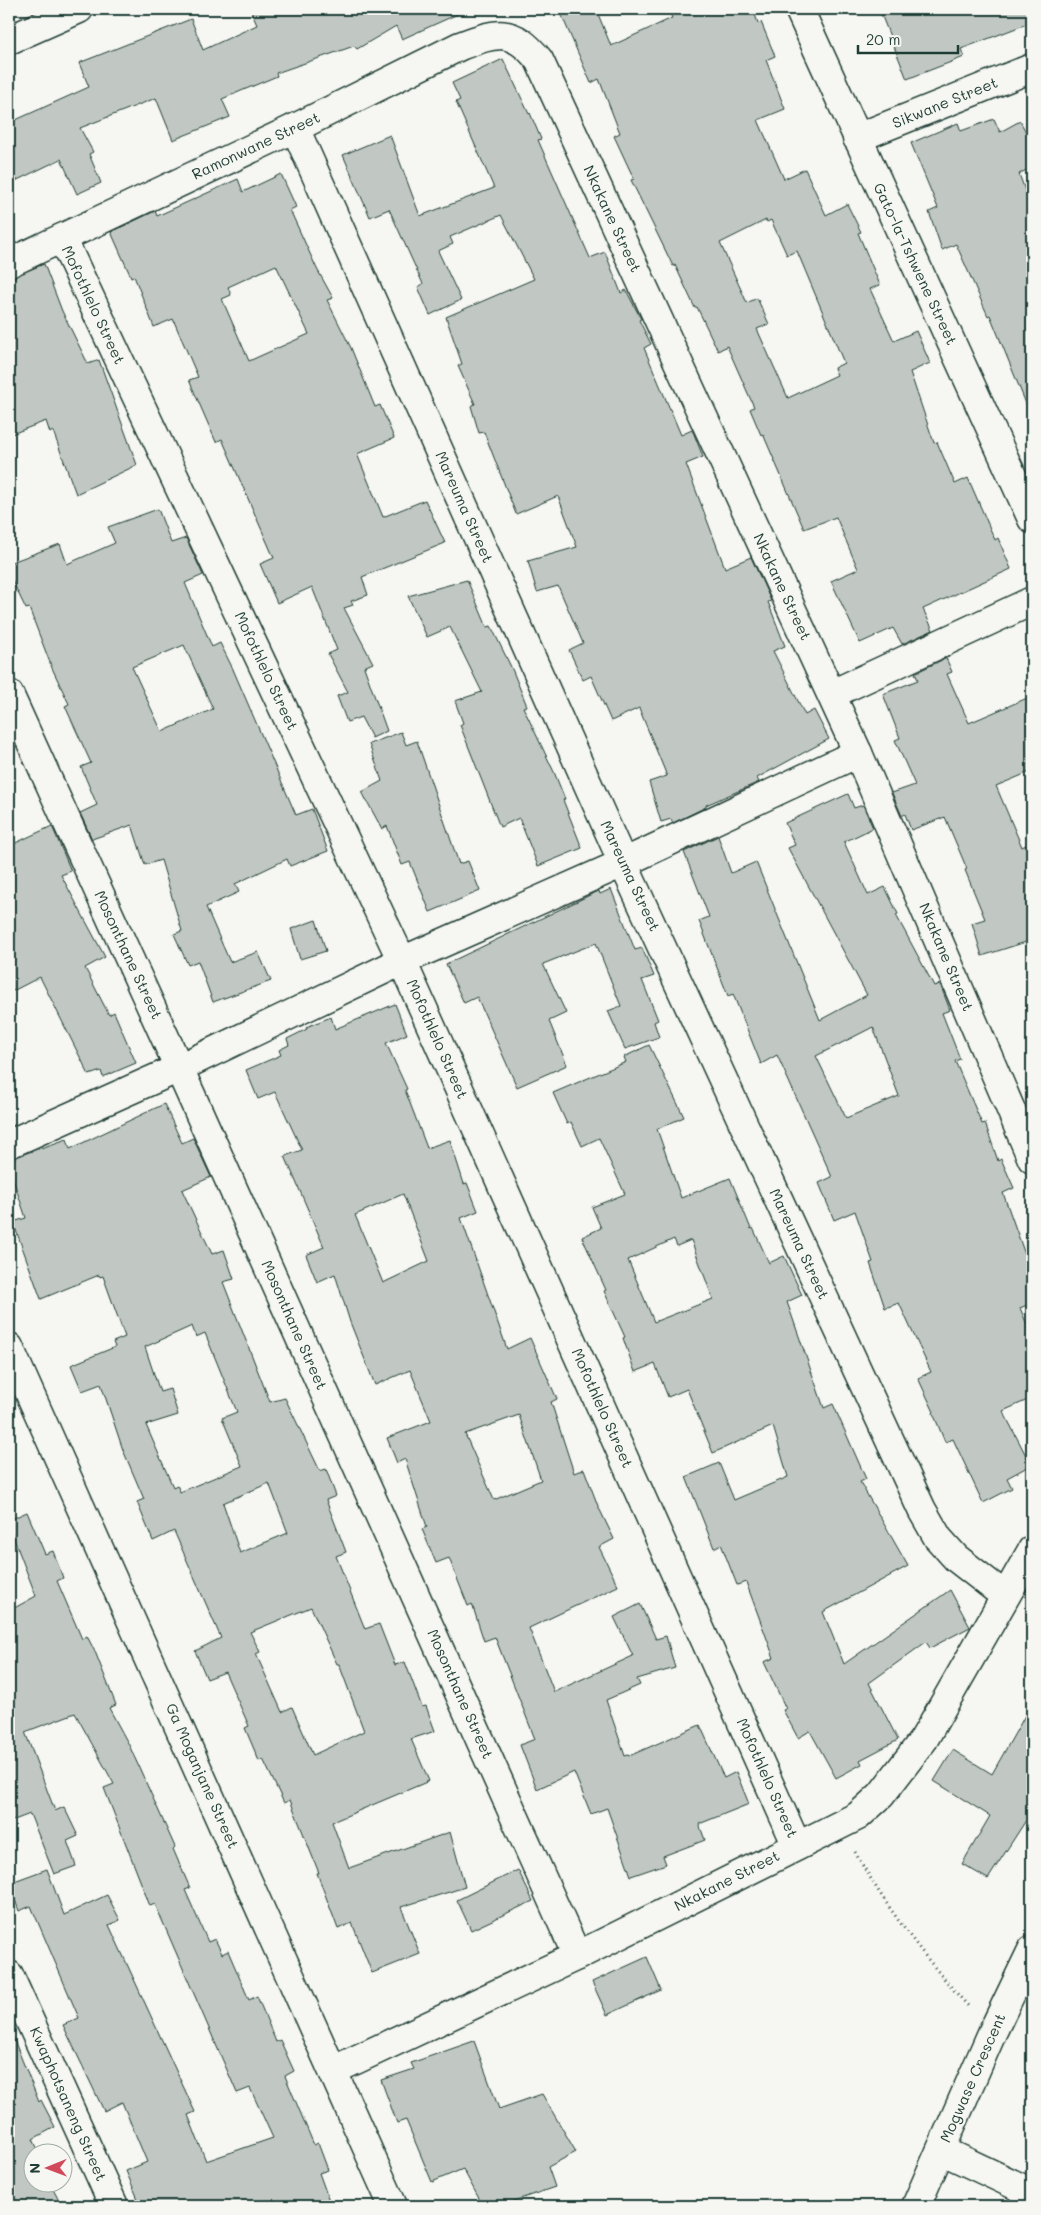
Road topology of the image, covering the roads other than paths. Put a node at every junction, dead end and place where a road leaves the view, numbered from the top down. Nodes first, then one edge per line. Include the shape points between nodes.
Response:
1 (78, 9) edge
2 (799, 9) edge
3 (505, 35) joint
4 (9, 40) edge
5 (1032, 68) edge
6 (295, 128) junction
7 (857, 138) junction
8 (62, 238) junction
9 (9, 262) edge
10 (1032, 520) edge
11 (1032, 601) edge
12 (9, 694) edge
13 (832, 694) junction
14 (858, 753) junction
15 (623, 863) junction
16 (402, 961) junction
17 (180, 1068) junction
18 (9, 1144) edge
19 (1032, 1159) edge
20 (9, 1347) edge
21 (1032, 1550) edge
22 (1005, 1596) junction
23 (797, 1846) junction
24 (1032, 1950) edge
25 (577, 1956) junction
26 (9, 1975) edge
27 (334, 2070) junction
28 (940, 2150) junction
29 (1032, 2193) edge
30 (114, 2206) edge
31 (394, 2206) edge
32 (916, 2206) edge

1 - 4 street
2 - 7 street, Gato-la-Tshwene Street
3 - 6 street, Ramonwane Street via 481,38 460,46
3 - 13 street, Nkakane Street via 525,43 539,60
5 - 7 street, Sikwane Street
6 - 8 street, Ramonwane Street
6 - 15 street, Mareuma Street
7 - 10 street, Gato-la-Tshwene Street
8 - 9 street, Ramonwane Street
8 - 16 street, Mofothlelo Street
11 - 13 street
12 - 17 street, Mosonthane Street
13 - 14 street, Nkakane Street
14 - 15 street
14 - 19 street, Nkakane Street
15 - 16 street
15 - 22 street, Mareuma Street via 922,1510 938,1538 956,1558
16 - 17 street
16 - 23 street, Mofothlelo Street
17 - 18 street
17 - 25 street, Mosonthane Street
20 - 27 street, Ga Moganjane Street
21 - 22 street, Nkakane Street
22 - 23 street, Nkakane Street via 924,1739 881,1795 858,1816
23 - 25 street, Nkakane Street
24 - 28 street, Mogwase Crescent
25 - 27 street, Nkakane Street
26 - 30 street, Kwaphotsaneng Street
27 - 31 street, Ga Moganjane Street
28 - 29 street
28 - 32 street, Mogwase Crescent

